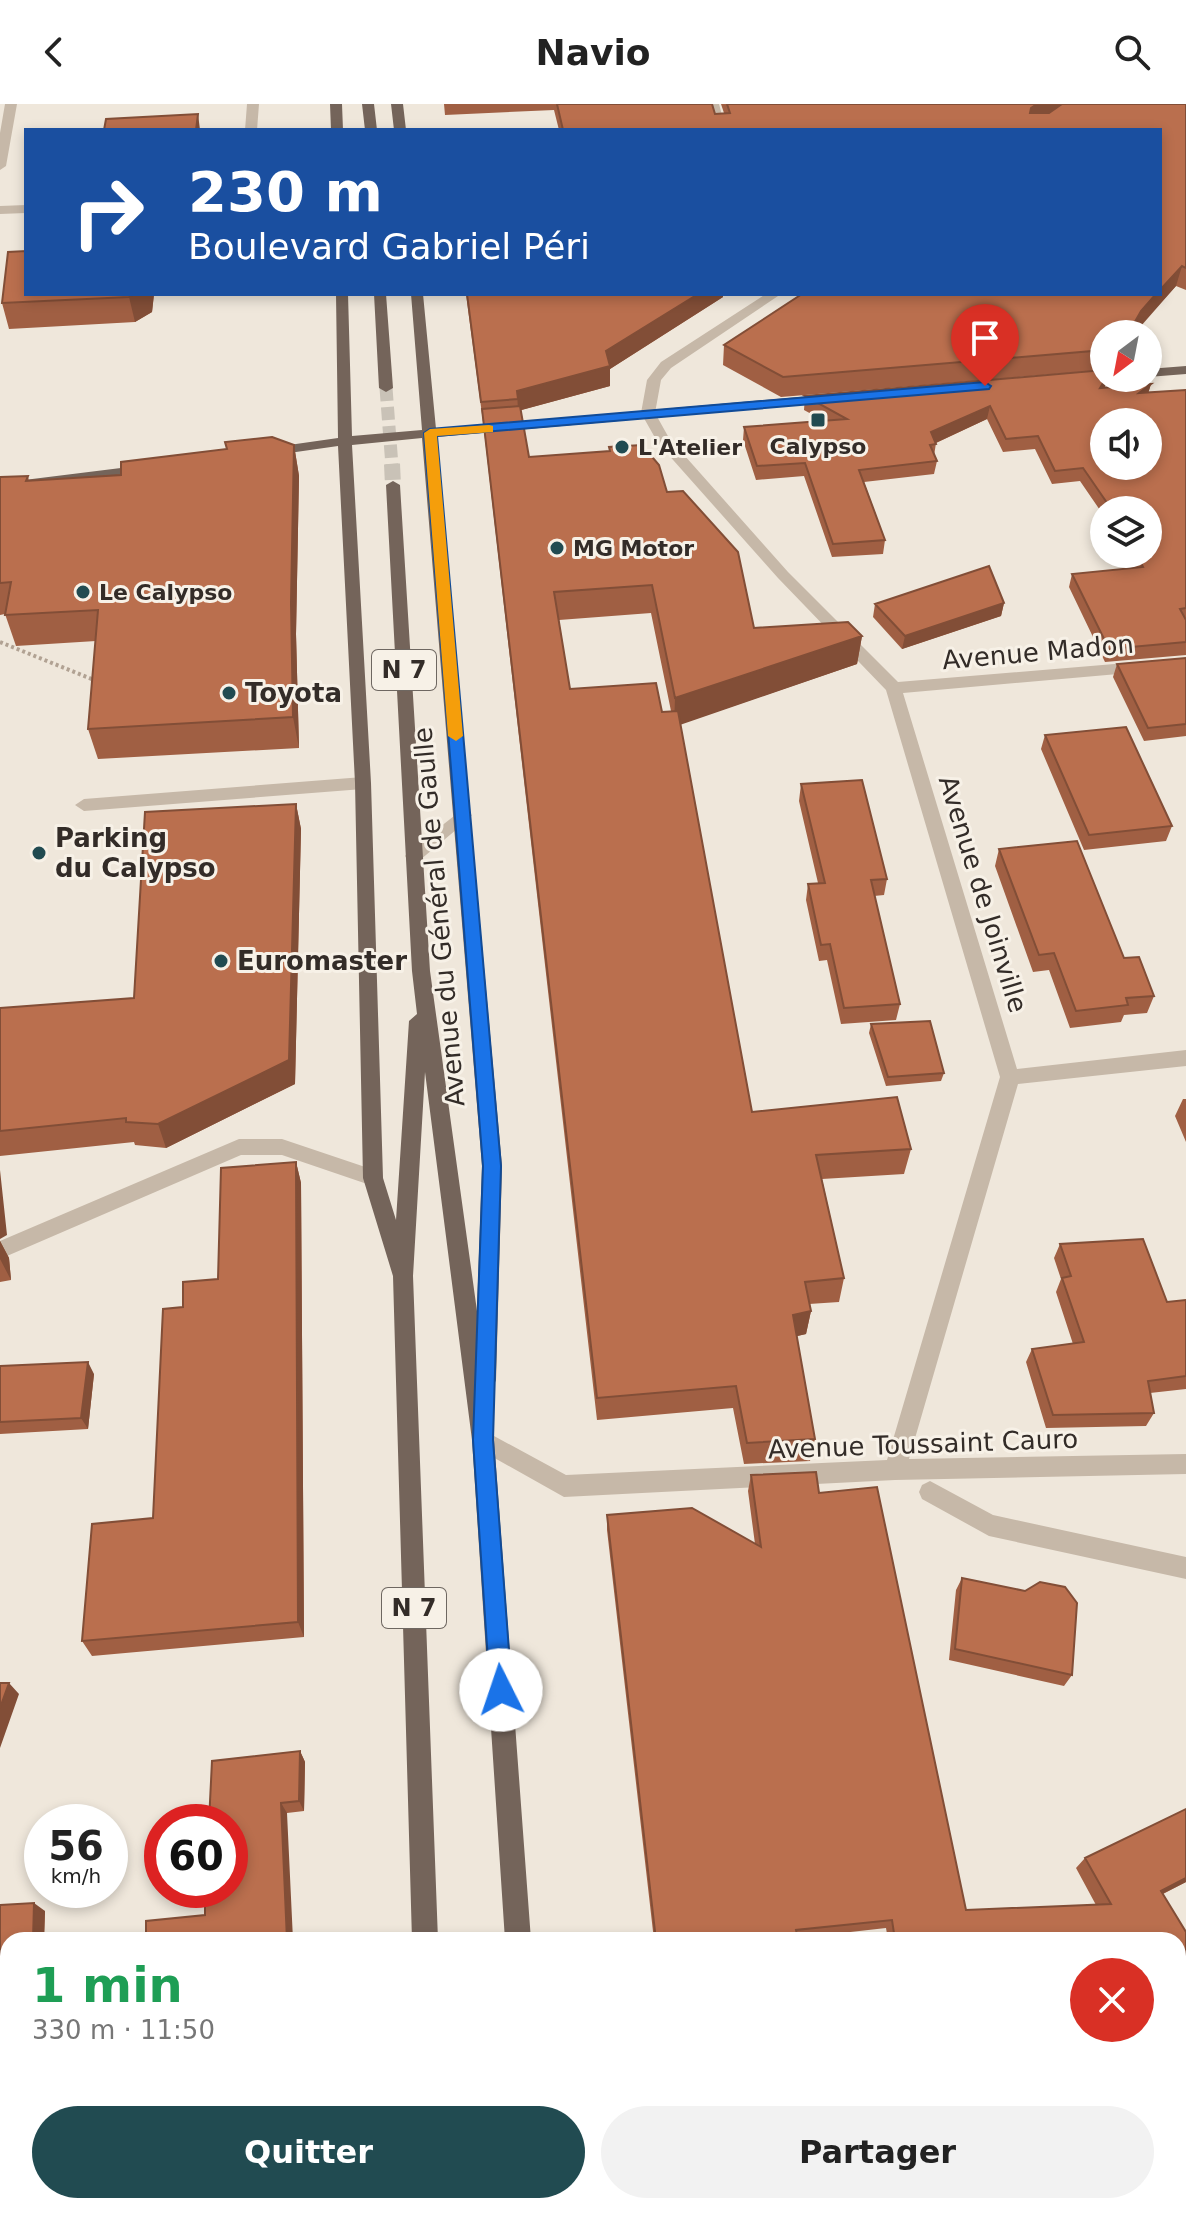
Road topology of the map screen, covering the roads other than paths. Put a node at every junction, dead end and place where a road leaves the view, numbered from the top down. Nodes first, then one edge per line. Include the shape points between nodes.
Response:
1 (11, 104) edge
2 (253, 104) edge
3 (336, 104) edge
4 (368, 104) edge
5 (397, 104) edge
6 (713, 104) edge
7 (251, 128) edge
8 (337, 128) edge
9 (371, 128) edge
10 (400, 128) edge
11 (719, 128) edge
12 (0, 166) edge
13 (24, 209) edge
14 (0, 210) edge
15 (342, 296) edge
16 (380, 296) edge
17 (417, 296) edge
18 (770, 296) edge
19 (1186, 370) edge
20 (1162, 372) edge
21 (386, 388) tunnel mouth
22 (841, 398) edge
23 (648, 413) junction
24 (430, 433) junction
25 (345, 441) junction
26 (252, 455) edge
27 (164, 467) edge
28 (393, 485) tunnel mouth
29 (0, 487) edge
30 (1186, 663) edge
31 (894, 688) junction
32 (363, 783) junction
33 (84, 805) dead end
34 (463, 815) junction
35 (414, 856) junction
36 (421, 971) junction
37 (1186, 1058) edge
38 (1010, 1077) junction
39 (373, 1178) junction
40 (0, 1250) edge
41 (403, 1276) junction
42 (483, 1440) junction
43 (1186, 1464) edge
44 (895, 1470) junction
45 (930, 1492) dead end
46 (1186, 1568) edge
47 (425, 1932) edge
48 (517, 1932) edge

1 - 12 street
2 - 7 street
3 - 8 main road
4 - 9 main road
5 - 10 main road
6 - 11 street
13 - 14 street
15 - 25 main road, Avenue du Général de Gaulle / N 7
16 - 21 main road
17 - 24 main road, Avenue du Général de Gaulle / N 7
18 - 23 street via 666,365 654,380
19 - 20 main road
22 - 23 main road
23 - 24 main road
23 - 31 street, Avenue de Joinville via 663,440 783,575
24 - 25 main road
24 - 34 main road, Avenue du Général de Gaulle / N 7
25 - 26 main road
25 - 32 main road, Avenue du Général de Gaulle / N 7
27 - 29 main road
28 - 35 main road, Avenue du Général de Gaulle / N 7
30 - 31 street, Avenue Madon
31 - 38 street, Avenue de Joinville
32 - 33 street
32 - 39 main road, Avenue du Général de Gaulle / N 7
34 - 35 street
34 - 42 main road, Avenue du Général de Gaulle / N 7 via 492,1166
35 - 36 main road, Avenue du Général de Gaulle / N 7
36 - 41 main road, Avenue du Général de Gaulle / N 7
36 - 42 main road, Avenue du Général de Gaulle / N 7
37 - 38 street
38 - 44 street
39 - 40 street via 282,1147 239,1147
39 - 41 main road, Avenue du Général de Gaulle / N 7
41 - 47 main road, Avenue du Général de Gaulle / N 7
42 - 44 street, Avenue Toussaint Cauro via 564,1486
42 - 48 main road, Avenue du Général de Gaulle / N 7
43 - 44 street, Avenue Toussaint Cauro
45 - 46 street via 989,1525

